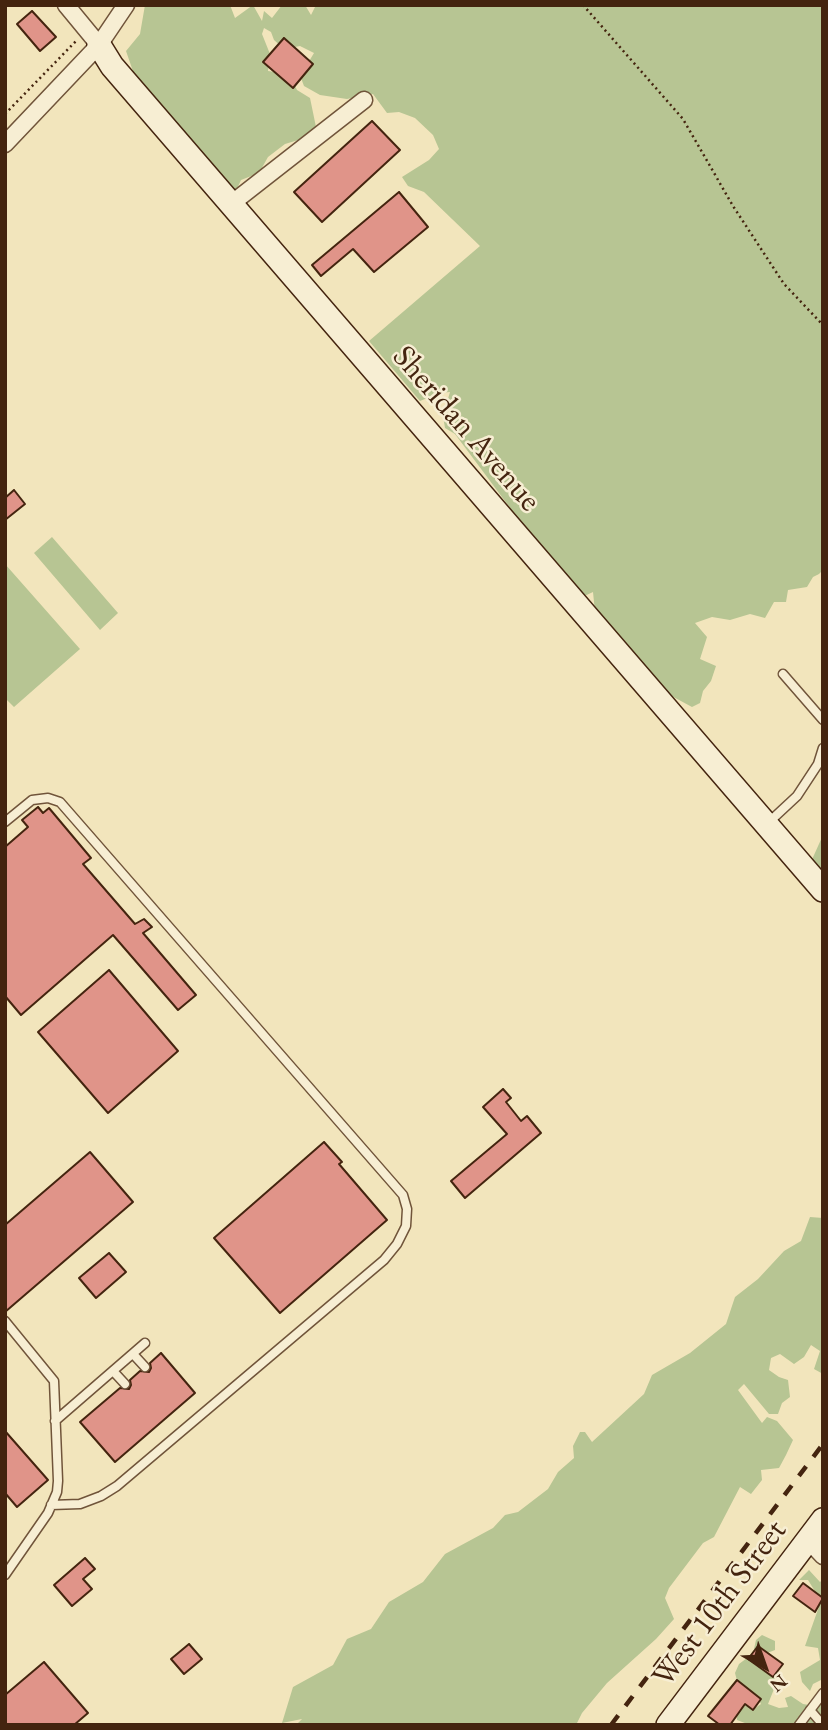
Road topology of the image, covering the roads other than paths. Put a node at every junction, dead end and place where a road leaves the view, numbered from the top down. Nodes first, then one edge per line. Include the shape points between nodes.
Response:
1 (66, 5) edge
2 (126, 5) edge
3 (93, 38) junction
4 (364, 100) dead end
5 (5, 144) edge
6 (231, 204) junction
7 (782, 674) dead end
8 (823, 720) edge
9 (823, 748) edge
10 (5, 822) edge
11 (766, 825) junction
12 (823, 890) edge
13 (5, 1321) edge
14 (145, 1343) dead end
15 (133, 1354) junction
16 (145, 1367) dead end
17 (113, 1371) junction
18 (125, 1384) dead end
19 (55, 1421) junction
20 (51, 1505) junction
21 (823, 1520) edge
22 (816, 1548) edge
23 (5, 1574) edge
24 (823, 1693) edge
25 (810, 1710) junction
26 (673, 1723) edge
27 (799, 1725) edge
28 (823, 1725) edge

1 - 3 street, Sheridan Avenue
2 - 3 street
3 - 5 street
3 - 6 street, Sheridan Avenue
4 - 6 street
6 - 11 street, Sheridan Avenue
7 - 8 lane
9 - 11 lane via 797,796
10 - 20 lane via 32,800 60,802 402,1195 407,1209 406,1226 384,1260 117,1486 80,1504
11 - 12 street, Sheridan Avenue
13 - 19 lane via 54,1381
14 - 15 lane
15 - 16 lane
15 - 17 lane
17 - 18 lane
17 - 19 lane
19 - 20 lane via 58,1481
20 - 23 lane
21 - 22 street, West 10th Street
22 - 26 street, West 10th Street
24 - 25 lane
25 - 27 lane
25 - 28 lane

